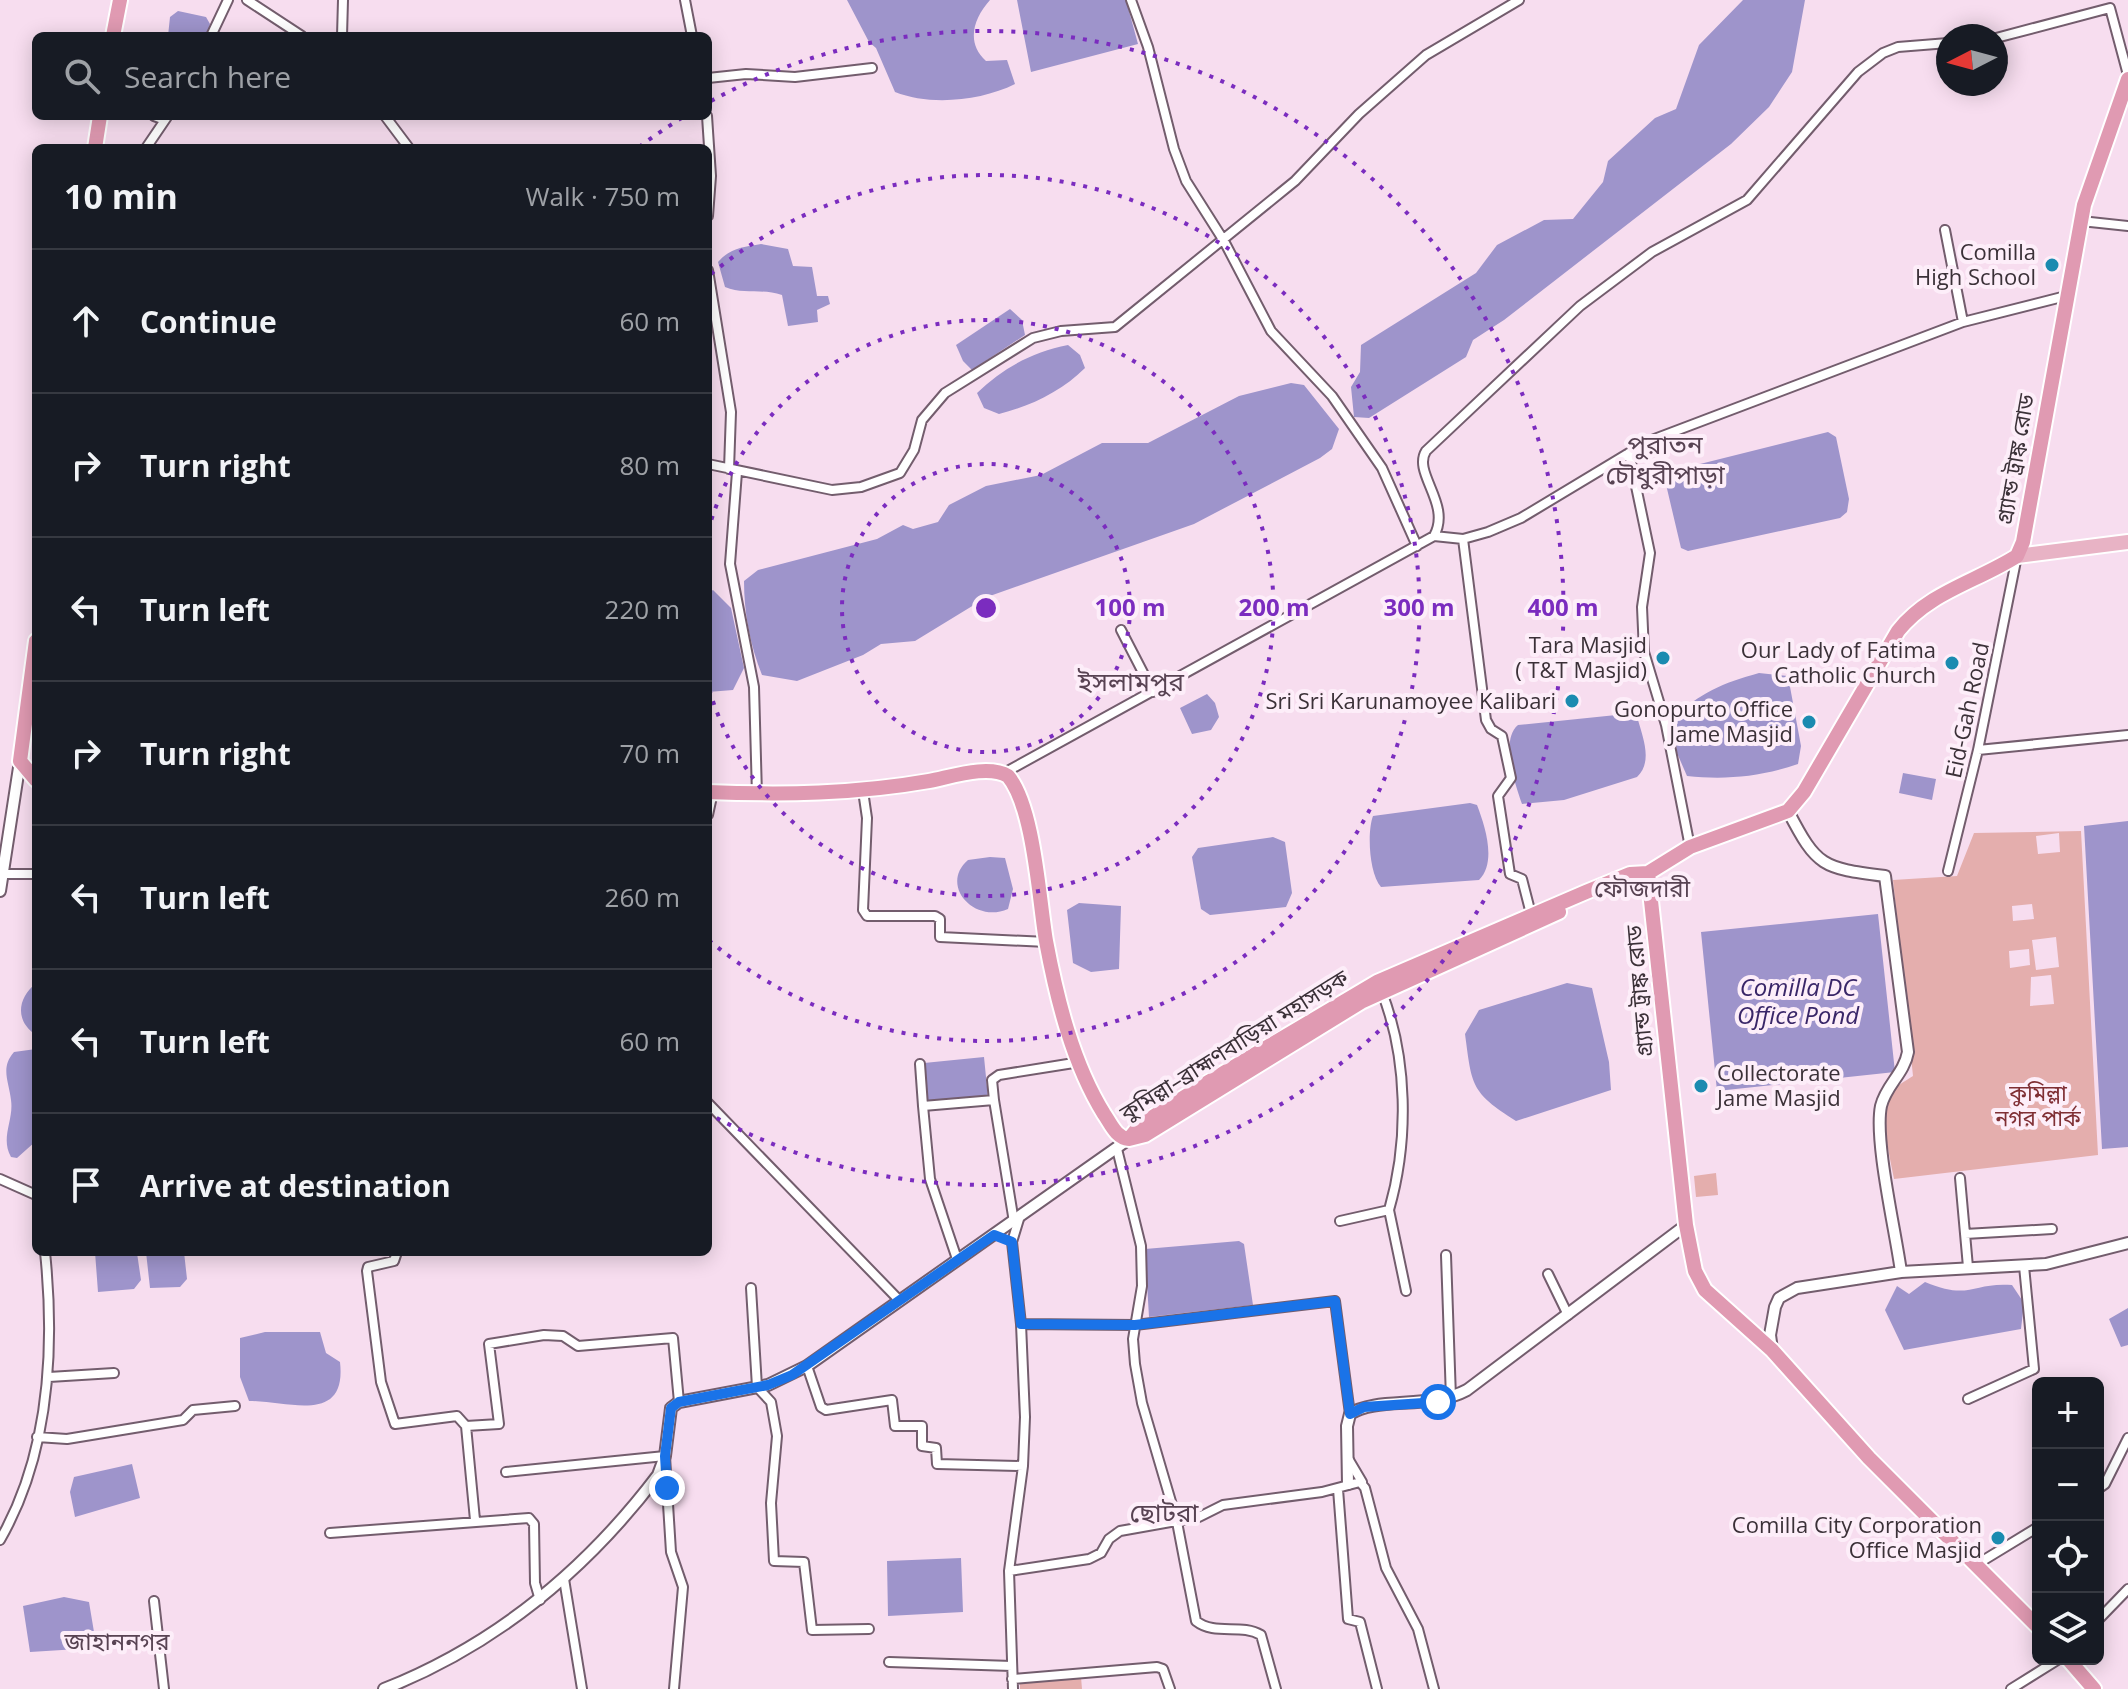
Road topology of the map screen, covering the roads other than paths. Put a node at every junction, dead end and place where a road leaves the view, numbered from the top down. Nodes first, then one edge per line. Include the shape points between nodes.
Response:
1 (120, 0) edge
2 (228, 0) edge
3 (247, 0) edge
4 (343, 0) edge
5 (685, 0) edge
6 (1131, 0) edge
7 (1519, 0) edge
8 (2110, 4) edge
9 (114, 32) edge
10 (213, 32) edge
11 (296, 32) edge
12 (342, 32) edge
13 (691, 32) edge
14 (2008, 34) edge
15 (1936, 44) edge
16 (872, 68) dead end
17 (2128, 77) edge
18 (712, 78) edge
19 (99, 120) edge
20 (165, 120) edge
21 (388, 120) edge
22 (707, 120) edge
23 (96, 144) edge
24 (149, 144) edge
25 (406, 144) edge
26 (709, 144) edge
27 (2081, 221) junction
28 (2128, 226) edge
29 (1945, 230) dead end
30 (1224, 241) junction
31 (712, 295) edge
32 (2066, 296) junction
33 (1963, 322) junction
34 (1629, 453) junction
35 (712, 465) edge
36 (733, 470) junction
37 (1434, 536) junction
38 (1463, 539) junction
39 (2128, 542) edge
40 (1417, 546) junction
41 (2017, 556) junction
42 (1121, 630) dead end
43 (32, 671) edge
44 (1153, 692) junction
45 (2128, 735) edge
46 (1978, 750) junction
47 (20, 761) junction
48 (1004, 773) junction
49 (32, 775) edge
50 (863, 791) junction
51 (712, 792) edge
52 (757, 796) junction
53 (1788, 811) junction
54 (1690, 847) junction
55 (1948, 871) dead end
56 (1648, 873) junction
57 (3, 874) junction
58 (32, 874) edge
59 (0, 891) edge
60 (1531, 914) junction
61 (1047, 942) junction
62 (1379, 986) junction
63 (1080, 1062) junction
64 (920, 1064) dead end
65 (994, 1100) junction
66 (923, 1106) junction
67 (712, 1107) edge
68 (1129, 1139) junction
69 (1117, 1149) junction
70 (1960, 1178) dead end
71 (0, 1179) edge
72 (32, 1193) edge
73 (1389, 1210) junction
74 (1017, 1221) junction
75 (1340, 1221) dead end
76 (1686, 1225) junction
77 (2052, 1229) dead end
78 (1965, 1234) junction
79 (994, 1235) junction
80 (1012, 1242) junction
81 (2128, 1243) edge
82 (1446, 1255) dead end
83 (45, 1256) edge
84 (396, 1256) edge
85 (957, 1259) junction
86 (2024, 1266) junction
87 (1968, 1267) junction
88 (1901, 1272) junction
89 (1548, 1274) dead end
90 (751, 1288) dead end
91 (1406, 1291) dead end
92 (899, 1300) junction
93 (1568, 1315) junction
94 (1021, 1324) junction
95 (1135, 1325) junction
96 (1772, 1350) junction
97 (807, 1366) junction
98 (114, 1373) dead end
99 (49, 1377) junction
100 (757, 1387) junction
101 (1451, 1398) junction
102 (1968, 1399) dead end
103 (679, 1402) junction
104 (235, 1406) dead end
105 (1350, 1414) junction
106 (466, 1426) junction
107 (37, 1437) junction
108 (2128, 1438) edge
109 (665, 1456) junction
110 (1349, 1460) junction
111 (1023, 1466) junction
112 (506, 1472) dead end
113 (1362, 1482) junction
114 (2104, 1485) edge
115 (1343, 1487) junction
116 (475, 1520) junction
117 (1177, 1522) junction
118 (2032, 1531) edge
119 (330, 1533) dead end
120 (0, 1540) edge
121 (1979, 1563) junction
122 (1009, 1571) junction
123 (564, 1579) junction
124 (2128, 1589) edge
125 (540, 1600) junction
126 (154, 1601) dead end
127 (2104, 1614) edge
128 (2032, 1620) edge
129 (869, 1629) dead end
130 (889, 1662) dead end
131 (2049, 1665) edge
132 (2073, 1665) edge
133 (1012, 1666) junction
134 (412, 1683) edge
135 (1012, 1684) edge
136 (164, 1689) edge
137 (384, 1689) edge
138 (582, 1689) edge
139 (674, 1689) edge
140 (1170, 1689) edge
141 (1276, 1689) edge
142 (1377, 1689) edge
143 (1434, 1689) edge
144 (2011, 1689) edge
145 (2094, 1689) edge

1 - 9 highway
2 - 10 street
3 - 11 street
4 - 12 street
5 - 13 street
6 - 30 street via 1182,171
7 - 30 street via 1426,55
8 - 14 street
8 - 17 street
15 - 37 street via 1898,47 1858,72 1747,200 1652,252 1580,306 1426,451 1422,464 1440,517
16 - 18 street via 795,77
17 - 27 highway, গ্র্যান্ড ট্রাঙ্ক রোড
19 - 23 highway
20 - 24 street
21 - 25 street
22 - 26 street
27 - 28 street
27 - 32 highway, গ্র্যান্ড ট্রাঙ্ক রোড
29 - 33 street
30 - 36 street via 1115,327 1033,338 945,393 922,420 904,470 890,478 832,490
30 - 40 street via 1271,331 1332,396 1382,468
31 - 36 street via 731,412
32 - 33 street
32 - 41 highway, গ্র্যান্ড ট্রাঙ্ক রোড
33 - 34 street
34 - 38 street via 1521,518
34 - 54 street via 1650,553 1642,607 1644,652 1666,725
35 - 36 street
36 - 52 street via 730,564 754,687
37 - 38 street
37 - 40 street
38 - 60 street via 1486,720 1502,736 1511,778 1498,796 1510,874 1522,879
39 - 41 main road
40 - 44 street
41 - 46 street, Eid-Gah Road
41 - 53 highway, গ্র্যান্ড ট্রাঙ্ক রোড via 1913,612
42 - 44 street
43 - 47 highway
44 - 48 street
45 - 46 street
46 - 55 street, Eid-Gah Road
47 - 49 highway
47 - 57 street
48 - 50 highway
48 - 61 highway, কুমিল্লা–ব্রাহ্মণবাড়িয়া মহাসড়ক via 1022,806
50 - 52 highway
50 - 61 street via 865,915 935,916 940,919 939,936 947,938
51 - 52 highway
53 - 54 highway
53 - 88 street via 1818,859 1835,868 1885,876 1908,1052 1906,1064 1886,1090 1879,1128
54 - 56 highway
56 - 60 highway, কুমিল্লা–ব্রাহ্মণবাড়িয়া মহাসড়ক via 1630,874
56 - 62 highway
56 - 76 highway, গ্র্যান্ড ট্রাঙ্ক রোড
57 - 58 street
57 - 59 street
60 - 62 highway, কুমিল্লা–ব্রাহ্মণবাড়িয়া মহাসড়ক
61 - 63 highway, কুমিল্লা–ব্রাহ্মণবাড়িয়া মহাসড়ক
62 - 68 highway, কুমিল্লা–ব্রাহ্মণবাড়িয়া মহাসড়ক via 1140,1125
62 - 73 street via 1397,1038 1402,1134 1399,1179
63 - 65 street via 999,1075 992,1080
63 - 68 highway, কুমিল্লা–ব্রাহ্মণবাড়িয়া মহাসড়ক via 1114,1129
64 - 66 street
65 - 66 street
65 - 74 street
66 - 85 street via 930,1179
67 - 92 street
68 - 69 street
69 - 74 street
69 - 95 street via 1141,1246 1142,1286
70 - 78 street
71 - 72 street
73 - 75 street
73 - 91 street
74 - 79 street
74 - 80 street
76 - 93 street
76 - 96 highway, গ্র্যান্ড ট্রাঙ্ক রোড via 1692,1262 1705,1290
77 - 78 street
78 - 87 street
79 - 80 street
79 - 85 street
80 - 94 street
81 - 86 street via 2067,1261
82 - 101 street
83 - 99 street
84 - 106 street via 367,1268 381,1382 395,1424 457,1416
85 - 92 street
86 - 87 street
86 - 102 street via 2034,1369
87 - 88 street
88 - 96 street via 1788,1290 1771,1320
89 - 93 street
90 - 100 street
92 - 97 street
93 - 101 street
94 - 95 street
94 - 111 street
95 - 105 street via 1335,1301
95 - 117 street via 1133,1350 1142,1403
96 - 121 highway, গ্র্যান্ড ট্রাঙ্ক রোড via 1869,1458
97 - 100 street
97 - 111 street via 821,1407 892,1400 895,1426 922,1426 922,1446 936,1448 937,1464
98 - 99 street
99 - 107 street
100 - 103 street
100 - 129 street via 771,1402 777,1436 771,1503 774,1561 804,1562 812,1630
101 - 105 street via 1364,1407
103 - 106 street via 673,1338 578,1346 563,1336 544,1335 489,1344 499,1424
103 - 109 street via 669,1413
104 - 107 street via 193,1410 187,1419 67,1439
105 - 110 street
106 - 116 street
107 - 120 street via 27,1478
108 - 114 street
109 - 112 street
109 - 123 street via 646,1490
109 - 139 street via 671,1552 683,1587
110 - 113 street
110 - 115 street
111 - 122 street
113 - 115 street
113 - 143 street via 1386,1568 1418,1629
115 - 117 street via 1223,1505
115 - 142 street via 1348,1619 1360,1622
116 - 119 street
116 - 125 street via 532,1521
117 - 122 street via 1120,1531 1089,1559
117 - 141 street via 1196,1621 1203,1627 1261,1635
118 - 121 street
121 - 128 highway, গ্র্যান্ড ট্রাঙ্ক রোড
122 - 133 street
123 - 125 street
123 - 138 street
124 - 127 street
125 - 134 street
126 - 136 street
130 - 133 street
131 - 144 street
132 - 145 highway
133 - 135 street
134 - 137 street
135 - 140 street via 1157,1667 1163,1669

